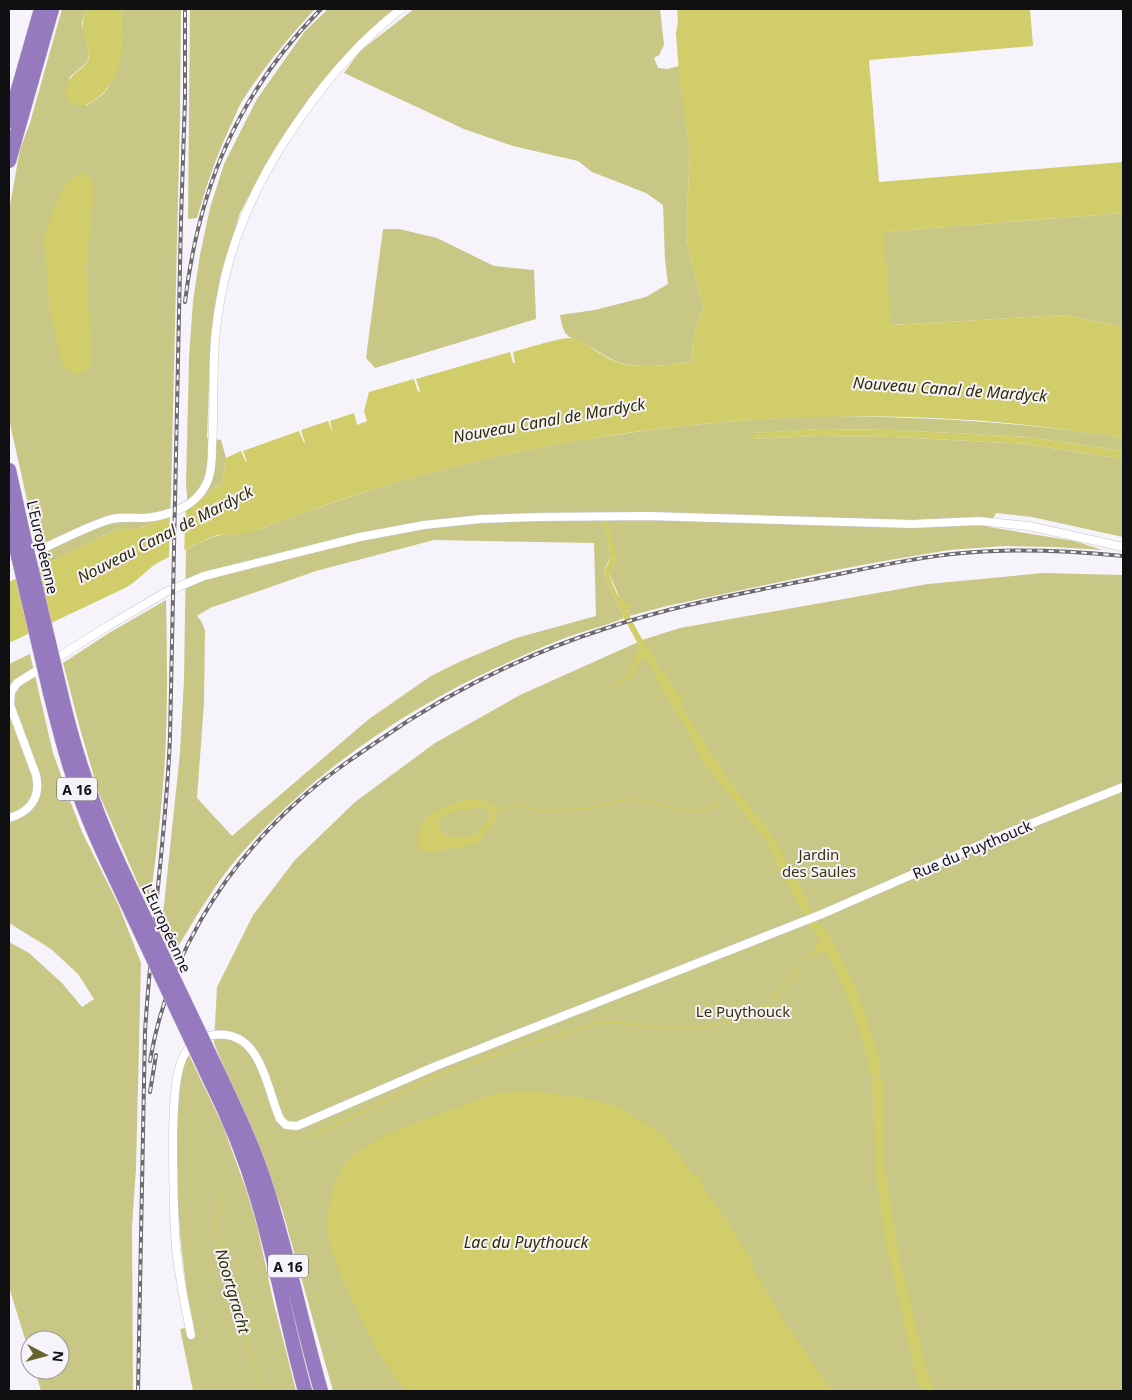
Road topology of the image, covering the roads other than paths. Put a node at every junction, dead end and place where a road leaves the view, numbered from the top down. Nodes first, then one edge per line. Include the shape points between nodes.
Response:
1 (41, 9) edge
2 (52, 9) edge
3 (401, 9) edge
4 (9, 121) edge
5 (9, 161) edge
6 (9, 470) edge
7 (9, 516) edge
8 (18, 536) junction
9 (1123, 547) edge
10 (9, 566) edge
11 (1123, 787) edge
12 (9, 818) edge
13 (215, 1078) junction
14 (191, 1335) dead end
15 (305, 1391) edge
16 (321, 1391) edge

1 - 4 highway
2 - 5 highway
3 - 10 street via 358,46 320,90 275,156 247,208 231,252 219,305 214,356 212,460 209,478 201,493 192,502 167,514 105,520
6 - 8 highway, L'Européenne / A 16
7 - 8 highway, L'Européenne / A 16
8 - 13 highway, L'Européenne / A 16, bridge via 55,691 118,874
9 - 12 street via 1029,526 985,522 918,524 617,515 454,521 353,539 190,581 114,622 17,683 11,692 10,705 38,787 35,799 27,809
11 - 14 street, Rue du Puythouck via 806,921 451,1060 297,1126 286,1125 280,1119 260,1064 249,1046 230,1035 207,1036 184,1054 174,1108 176,1249
13 - 15 highway, L'Européenne / A 16 via 258,1198
13 - 16 highway, L'Européenne / A 16 via 251,1146 268,1190

